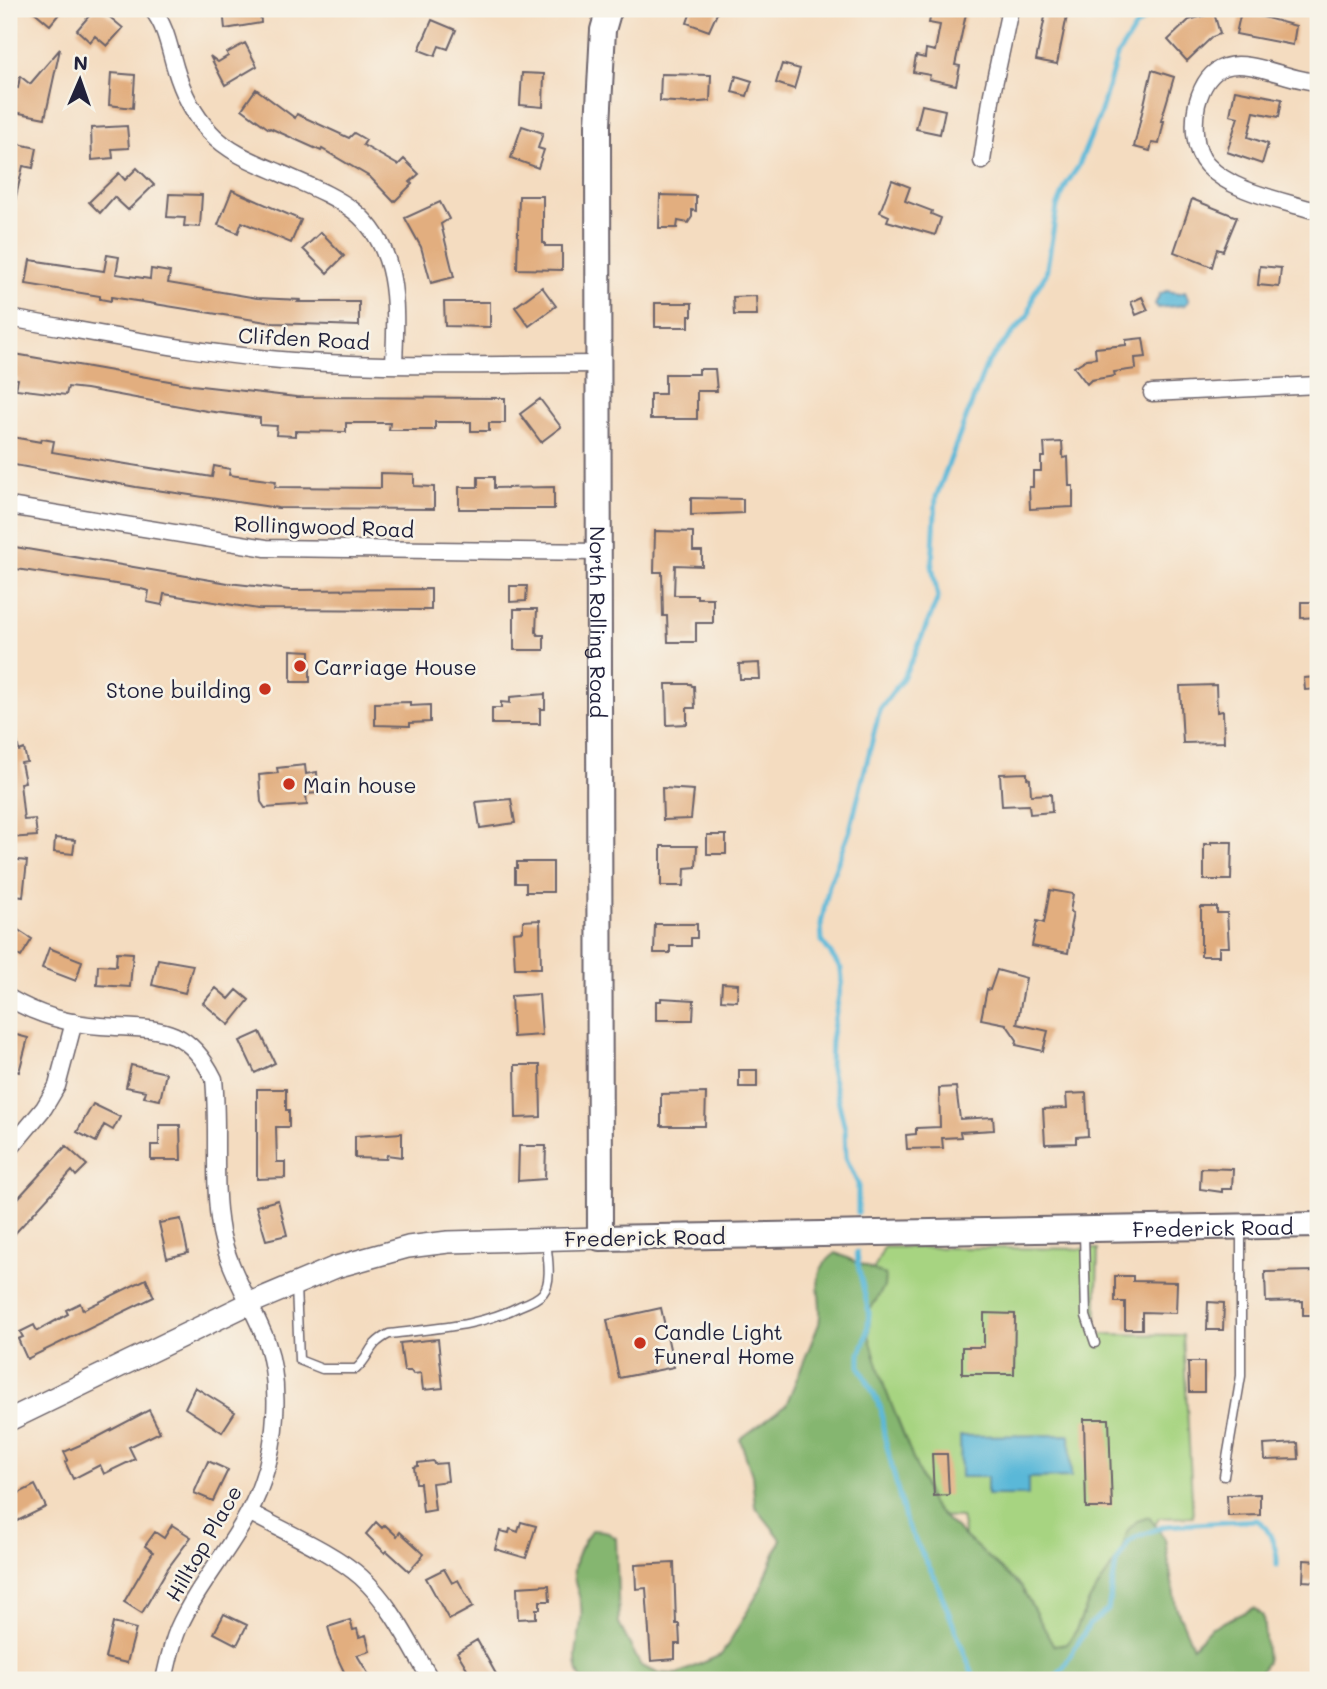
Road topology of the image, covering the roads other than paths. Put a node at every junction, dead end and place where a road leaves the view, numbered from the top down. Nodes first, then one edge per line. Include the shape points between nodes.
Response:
1 (152, 9) edge
2 (609, 9) edge
3 (1010, 9) edge
4 (1318, 82) edge
5 (982, 161) dead end
6 (1318, 210) edge
7 (9, 318) edge
8 (394, 363) junction
9 (600, 364) junction
10 (1318, 385) edge
11 (1152, 393) dead end
12 (9, 506) edge
13 (599, 552) junction
14 (9, 998) edge
15 (74, 1022) junction
16 (9, 1150) edge
17 (1318, 1225) edge
18 (1241, 1226) junction
19 (1083, 1229) junction
20 (600, 1238) junction
21 (546, 1239) junction
22 (296, 1283) junction
23 (247, 1304) junction
24 (1095, 1343) dead end
25 (9, 1420) edge
26 (1224, 1476) dead end
27 (249, 1512) junction
28 (164, 1680) edge
29 (430, 1680) edge

1 - 8 street via 168,40 186,96 212,135 232,150 330,196 370,228 386,254 393,278
2 - 9 main road, North Rolling Road via 598,87
3 - 5 street
4 - 6 street via 1250,66 1222,67 1200,93 1195,132 1206,164 1224,177 1243,188
7 - 8 street, Clifden Road via 235,355
8 - 9 street, Clifden Road
9 - 13 main road, North Rolling Road
10 - 11 street
12 - 13 street, Rollingwood Road via 266,548
13 - 20 main road, North Rolling Road
14 - 15 street, Hilltop Place via 44,1015
15 - 16 street via 57,1086
15 - 23 street, Hilltop Place via 160,1029 175,1035 205,1061 214,1079 222,1234
17 - 18 main road, Frederick Road
18 - 19 main road, Frederick Road
18 - 26 lane via 1241,1376
19 - 20 main road, Frederick Road
19 - 24 lane via 1086,1316
20 - 21 main road, Frederick Road
21 - 22 main road, Frederick Road via 408,1247
21 - 22 lane via 548,1283 533,1300 470,1325 389,1334 369,1349 363,1363 347,1371 322,1369 299,1360
22 - 23 main road, Frederick Road
23 - 25 main road, Frederick Road
23 - 27 street, Hilltop Place via 271,1359 274,1417 262,1481
27 - 28 street, Hilltop Place via 179,1628
27 - 29 street via 359,1575 392,1614

